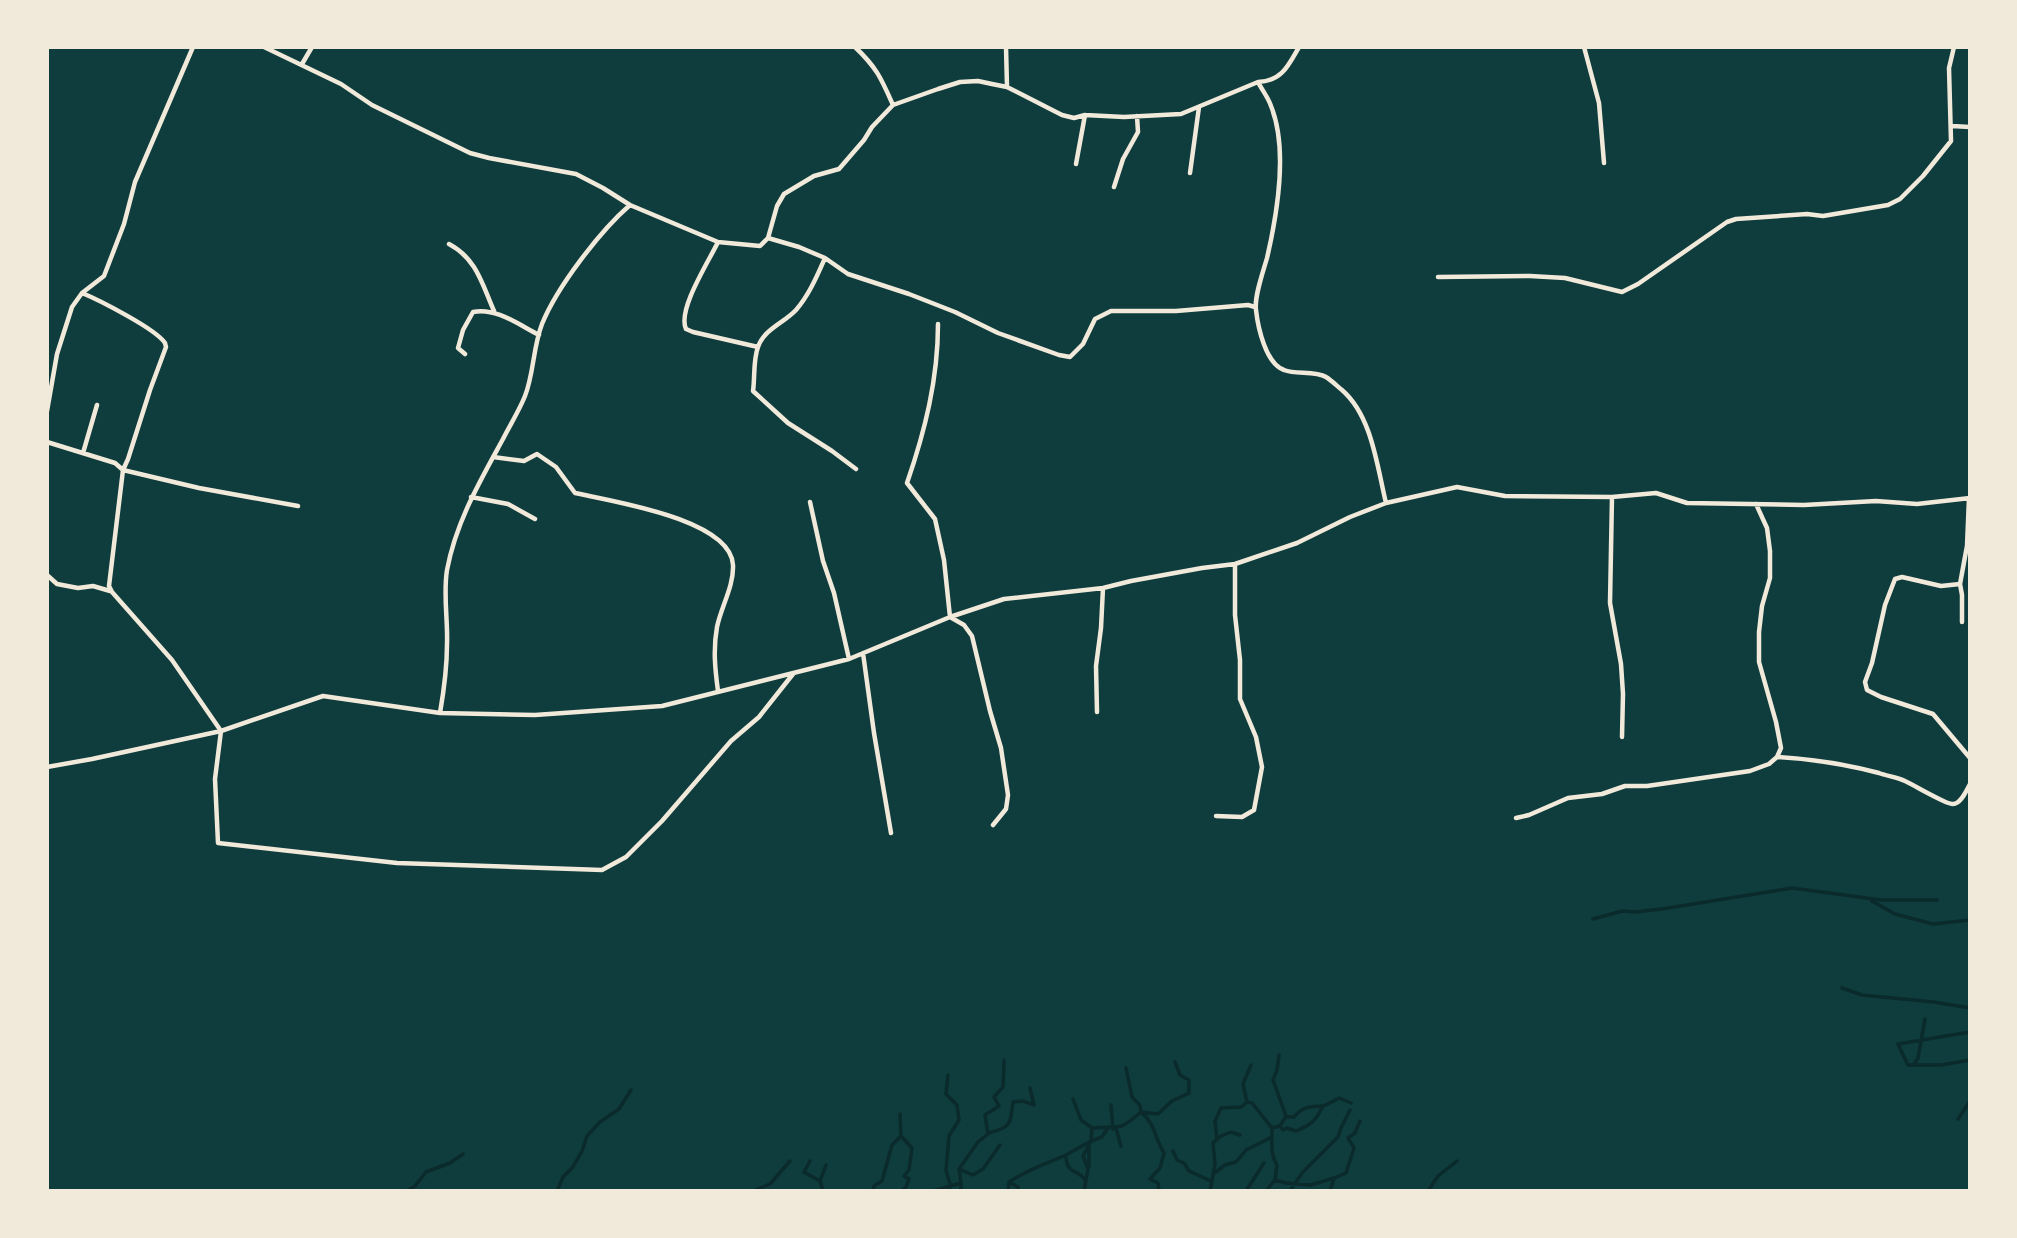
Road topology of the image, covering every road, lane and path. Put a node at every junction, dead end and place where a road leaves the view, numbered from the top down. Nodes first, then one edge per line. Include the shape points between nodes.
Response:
1 (193, 47) edge
2 (264, 47) edge
3 (312, 47) edge
4 (855, 47) edge
5 (1006, 47) edge
6 (1299, 47) edge
7 (1584, 47) edge
8 (1954, 47) edge
9 (302, 64) junction
10 (1258, 82) junction
11 (1007, 88) junction
12 (893, 105) junction
13 (1199, 106) junction
14 (1085, 114) junction
15 (1137, 116) junction
16 (1951, 126) junction
17 (1970, 127) edge
18 (1604, 163) dead end
19 (1076, 164) dead end
20 (1190, 173) dead end
21 (1114, 187) dead end
22 (630, 205) junction
23 (768, 238) junction
24 (718, 242) junction
25 (449, 244) dead end
26 (825, 258) junction
27 (1438, 277) dead end
28 (82, 293) junction
29 (1255, 307) junction
30 (494, 311) junction
31 (938, 324) dead end
32 (539, 335) junction
33 (758, 347) junction
34 (465, 354) dead end
35 (97, 405) dead end
36 (47, 411) edge
37 (47, 442) edge
38 (83, 453) junction
39 (493, 457) junction
40 (856, 469) dead end
41 (123, 470) junction
42 (471, 497) junction
43 (1612, 497) junction
44 (1969, 498) edge
45 (810, 502) dead end
46 (1386, 503) junction
47 (1756, 504) junction
48 (298, 506) dead end
49 (535, 519) dead end
50 (1235, 564) junction
51 (47, 575) edge
52 (1960, 584) junction
53 (1103, 588) junction
54 (111, 591) junction
55 (950, 617) junction
56 (1962, 622) dead end
57 (863, 653) junction
58 (849, 659) junction
59 (793, 674) junction
60 (718, 691) junction
61 (1097, 712) dead end
62 (440, 713) junction
63 (221, 731) junction
64 (1622, 737) dead end
65 (1777, 757) junction
66 (1970, 758) edge
67 (47, 767) edge
68 (1970, 784) edge
69 (1216, 816) dead end
70 (1516, 818) dead end
71 (993, 825) dead end
72 (891, 833) dead end

1 - 28 street via 135,182 104,276
2 - 9 street
3 - 9 street
4 - 12 street via 878,71
5 - 11 street
6 - 10 street via 1283,72 1270,82
7 - 18 street via 1599,103
8 - 16 street via 1949,68
9 - 22 street via 470,153 576,174
10 - 13 street
10 - 29 street via 1274,116 1279,178
11 - 12 street via 960,82
11 - 14 street via 1062,115 1074,118
12 - 23 street via 839,169 814,176 784,194
13 - 15 street via 1181,114
13 - 20 street
14 - 15 street
14 - 19 street
15 - 21 street via 1138,132
16 - 17 street
16 - 27 street via 1947,148 1900,200 1823,216 1736,219 1622,292 1565,278
22 - 24 street
22 - 32 street via 612,221 570,277
23 - 24 street via 760,246
23 - 26 street
24 - 33 street via 683,324 692,332
25 - 30 street via 474,264
26 - 29 street via 848,274 1070,357 1083,344 1095,319 1111,311
26 - 33 street via 800,305 765,335
28 - 36 street via 72,307 57,354
28 - 41 street via 154,332 166,347
29 - 46 street via 1273,364 1324,376 1362,415
30 - 32 street
30 - 34 street via 473,312 458,348
31 - 55 street via 929,411 907,484 935,519
32 - 39 street via 524,398
33 - 40 street via 753,391 788,423
35 - 38 street
37 - 38 street
38 - 41 street
39 - 42 street
39 - 60 street via 524,461 539,455 556,467 575,494 663,513 692,524 722,544 733,565 714,645
41 - 48 street
41 - 54 street via 108,584
42 - 49 street via 508,504
42 - 62 street via 456,534 445,584 447,647
43 - 46 street via 1506,496 1457,487
43 - 47 street via 1656,493 1687,503
43 - 64 street via 1610,603 1622,664
44 - 47 street via 1917,504
44 - 52 street
45 - 58 street
46 - 50 street
47 - 65 street via 1767,528 1770,551 1759,662 1781,748
50 - 53 street
50 - 69 street via 1240,699 1256,737 1262,767 1254,810 1242,817
51 - 54 street via 78,589 96,586
52 - 56 street
52 - 66 street via 1895,579 1865,682 1867,690 1881,697 1933,714
53 - 55 street via 1004,599
53 - 61 street
54 - 63 street via 172,660
55 - 57 street
55 - 71 street via 972,636 1001,748 1009,795 1006,809
57 - 58 street
57 - 72 street
58 - 59 street
59 - 60 street
59 - 63 street via 760,717 732,741 653,830 626,857 603,870 397,863 218,843 215,779
60 - 62 street via 662,706 614,710 534,715
62 - 63 street via 323,696
63 - 67 street
65 - 68 street via 1850,765 1903,780 1945,803 1959,802
65 - 70 street via 1750,771 1625,786 1568,798

